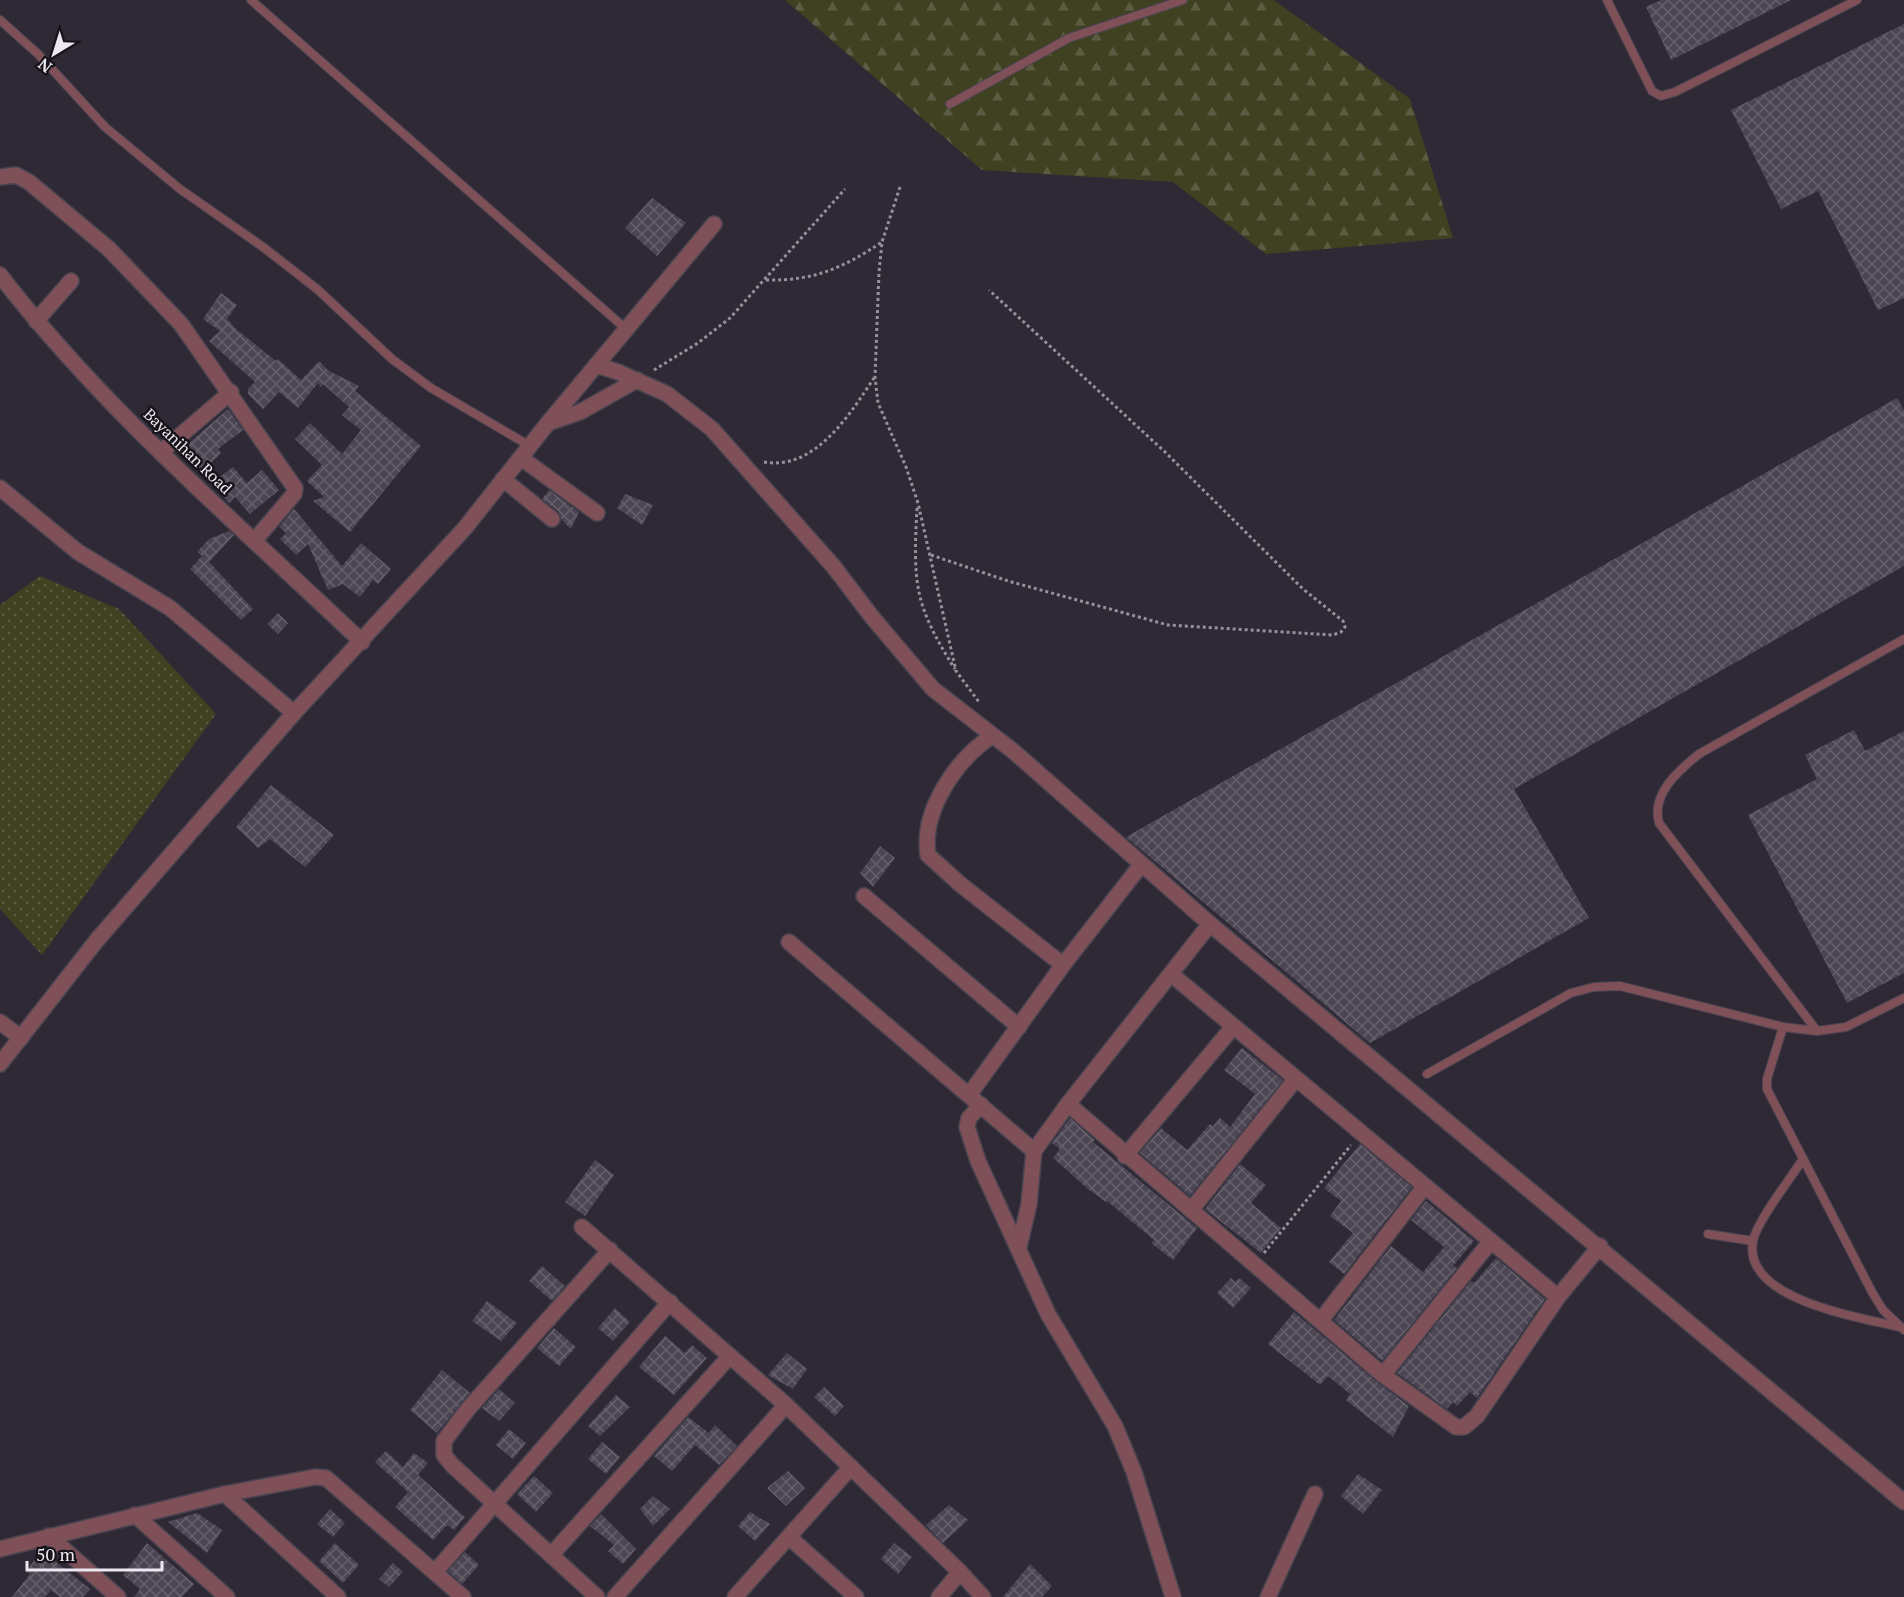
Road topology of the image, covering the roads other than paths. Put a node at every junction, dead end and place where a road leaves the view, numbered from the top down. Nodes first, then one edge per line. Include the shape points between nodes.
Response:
1 (252, 0) edge
2 (1183, 0) edge
3 (1607, 0) edge
4 (1857, 0) edge
5 (0, 20) edge
6 (950, 104) dead end
7 (0, 177) edge
8 (714, 224) dead end
9 (0, 275) edge
10 (71, 281) dead end
11 (36, 321) junction
12 (626, 329) junction
13 (596, 365) junction
14 (637, 380) junction
15 (231, 392) junction
16 (548, 423) junction
17 (161, 452) junction
18 (526, 452) junction
19 (503, 479) junction
20 (0, 488) edge
21 (597, 513) dead end
22 (552, 519) dead end
23 (255, 540) junction
24 (1904, 639) edge
25 (362, 642) junction
26 (294, 713) junction
27 (992, 735) junction
28 (1142, 865) junction
29 (864, 896) dead end
30 (1210, 924) junction
31 (789, 942) dead end
32 (1063, 965) junction
33 (1171, 974) junction
34 (1904, 998) edge
35 (0, 1022) edge
36 (1019, 1027) junction
37 (1233, 1027) junction
38 (1783, 1027) junction
39 (1817, 1031) junction
40 (21, 1038) junction
41 (0, 1064) edge
42 (1427, 1074) dead end
43 (1295, 1080) junction
44 (975, 1100) junction
45 (1068, 1104) junction
46 (1034, 1151) junction
47 (1125, 1156) junction
48 (1803, 1159) junction
49 (1425, 1186) junction
50 (1191, 1210) junction
51 (582, 1227) dead end
52 (1708, 1234) dead end
53 (1491, 1240) junction
54 (1753, 1241) junction
55 (1600, 1246) junction
56 (1019, 1247) junction
57 (610, 1250) junction
58 (1558, 1297) junction
59 (670, 1302) junction
60 (1321, 1320) junction
61 (1902, 1329) edge
62 (730, 1356) junction
63 (1383, 1375) junction
64 (786, 1405) junction
65 (851, 1467) junction
66 (225, 1494) junction
67 (1315, 1494) dead end
68 (1904, 1502) edge
69 (496, 1503) junction
70 (135, 1515) junction
71 (49, 1536) junction
72 (789, 1537) junction
73 (0, 1549) edge
74 (552, 1554) junction
75 (435, 1572) junction
76 (960, 1572) junction
77 (118, 1597) edge
78 (227, 1597) edge
79 (338, 1597) edge
80 (463, 1597) edge
81 (597, 1597) edge
82 (615, 1597) edge
83 (735, 1597) edge
84 (856, 1597) edge
85 (939, 1597) edge
86 (983, 1597) edge
87 (1173, 1597) edge
88 (1268, 1597) edge

1 - 12 lane
2 - 6 lane via 1069,38
3 - 4 lane via 1652,91 1661,96
5 - 18 lane via 38,54 105,127 180,189 317,289 385,353 423,382
7 - 15 street via 16,175 29,182 109,249 181,324
8 - 12 street
9 - 11 street, Bayanihan Road
10 - 11 street
11 - 17 street, Bayanihan Road
12 - 13 street
13 - 14 street
13 - 16 street
14 - 16 street via 580,412
14 - 27 street via 690,410 740,458 914,668 958,711
15 - 17 street
15 - 23 street via 295,488
16 - 18 street
17 - 23 street, Bayanihan Road
18 - 19 street
18 - 21 street
19 - 22 street
19 - 25 street via 465,528
20 - 26 street via 78,552 170,608
23 - 25 street, Bayanihan Road
24 - 39 lane via 1699,754 1672,779 1658,803 1659,823
25 - 26 street
26 - 40 street via 97,940
27 - 28 street
27 - 32 street via 973,750 944,789 932,815 928,855
28 - 30 street
28 - 32 street
29 - 36 street
30 - 33 street
30 - 55 street
31 - 44 street
32 - 36 street
33 - 37 street
33 - 45 street
34 - 39 lane via 1846,1027
35 - 40 street
36 - 44 street
37 - 43 street
37 - 47 street
38 - 39 lane
38 - 42 lane via 1644,990 1594,987 1571,993
38 - 48 lane via 1767,1089
40 - 41 street
43 - 49 street
43 - 50 street
44 - 46 street
44 - 56 street via 968,1133 992,1196
45 - 46 street
45 - 47 street
46 - 56 street via 1029,1204
47 - 50 street
48 - 54 lane
48 - 61 lane via 1872,1292
49 - 53 street
49 - 60 street
50 - 60 street
51 - 57 street
52 - 54 lane
53 - 58 street
53 - 63 street
54 - 61 lane via 1759,1268 1771,1284 1793,1298
55 - 58 street
55 - 68 street
56 - 87 street via 1048,1314 1115,1426 1134,1472
57 - 59 street
57 - 69 street via 444,1441 444,1455
58 - 63 street via 1477,1416 1464,1426 1456,1428 1441,1419
59 - 62 street
59 - 69 street
60 - 63 street
62 - 64 street
62 - 74 street
64 - 65 street
64 - 82 street
65 - 72 street
65 - 76 street
66 - 70 street
66 - 75 street via 306,1478 326,1478
66 - 79 street
67 - 88 street
69 - 74 street
69 - 75 street
70 - 71 street
70 - 78 street
71 - 73 street
71 - 77 street
72 - 83 street
72 - 84 street
74 - 81 street
75 - 80 street
76 - 85 street
76 - 86 street

